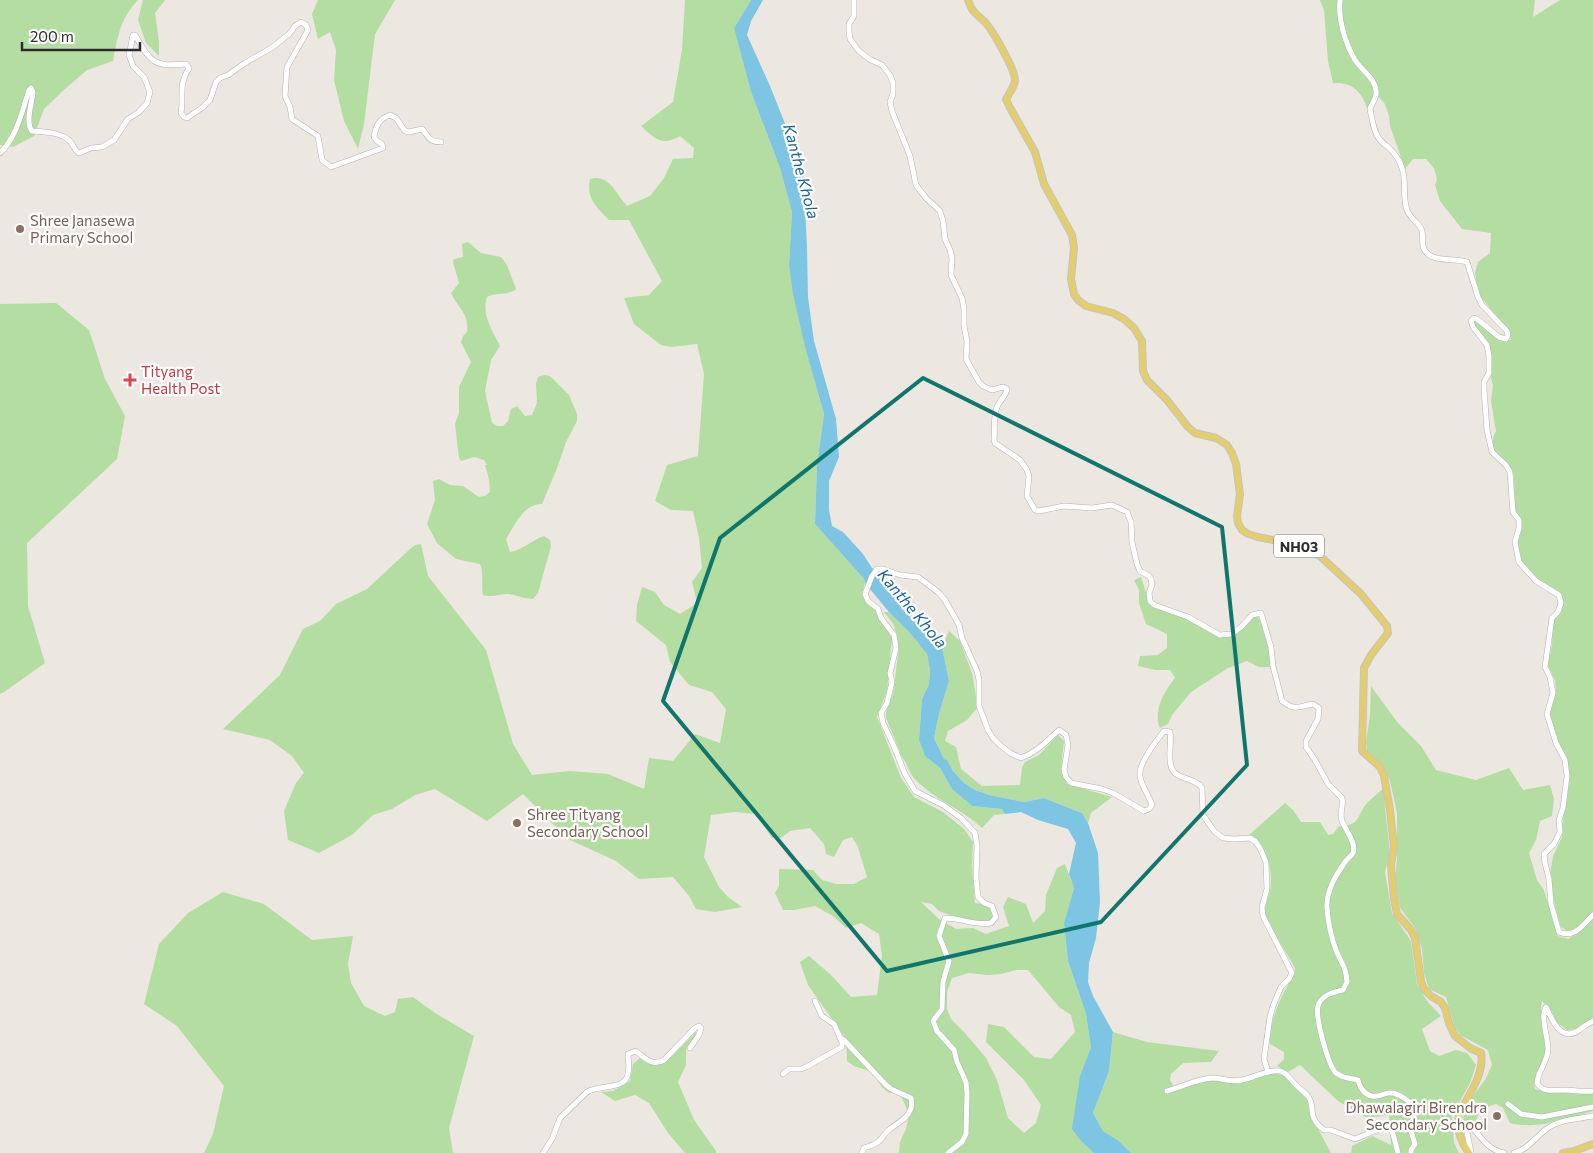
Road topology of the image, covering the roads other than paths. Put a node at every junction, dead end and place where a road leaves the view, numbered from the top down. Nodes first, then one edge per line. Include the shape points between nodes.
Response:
1 (854, 0) edge
2 (968, 0) edge
3 (1340, 0) edge
4 (441, 142) dead end
5 (0, 153) edge
6 (1593, 915) edge
7 (815, 1000) dead end
8 (1593, 1021) edge
9 (840, 1038) junction
10 (690, 1048) dead end
11 (1268, 1072) junction
12 (783, 1074) dead end
13 (1167, 1091) dead end
14 (1593, 1091) edge
15 (1508, 1104) dead end
16 (1593, 1107) edge
17 (1593, 1116) edge
18 (1593, 1144) edge
19 (543, 1153) edge
20 (862, 1153) edge
21 (948, 1153) edge
22 (1398, 1153) edge
23 (1411, 1153) edge
24 (1470, 1153) edge
25 (1504, 1153) edge
26 (1514, 1153) edge
27 (1563, 1153) edge

1 - 23 street via 850,39 869,59 882,64 890,75 892,111 910,156 916,185 940,211 952,258 952,275 964,309 966,360 983,386 992,390 1006,389 994,416 994,440 1020,460 1027,470 1027,496 1035,510 1112,505 1127,512 1136,564 1151,579 1150,601 1220,635 1232,634 1252,615 1261,612 1282,701 1292,708 1312,704 1319,708 1306,747 1328,784 1342,798 1342,822 1354,847 1331,886 1327,907 1332,937 1344,965 1347,982 1343,990 1330,993 1318,1006 1320,1032 1336,1073 1358,1080 1362,1091 1368,1095 1375,1097 1393,1093 1416,1109 1410,1128 1415,1144
2 - 24 main road, NH03 via 1010,64 1015,81 1006,99 1035,152 1044,184 1072,235 1071,279 1078,300 1086,306 1113,313 1134,328 1142,341 1142,371 1148,380 1195,433 1216,438 1227,445 1236,464 1240,494 1237,516 1242,530 1253,536 1294,544 1320,556 1361,594 1387,626 1388,633 1364,668 1362,751 1380,767 1384,776 1394,847 1391,865 1394,899 1398,914 1415,938 1424,989 1445,1008 1455,1036 1481,1053 1482,1064 1458,1119 1460,1138
3 - 6 street via 1341,23 1353,57 1370,76 1375,89 1376,96 1370,109 1376,135 1394,154 1405,176 1407,212 1420,226 1427,254 1467,262 1482,305 1507,331 1506,338 1500,337 1477,319 1471,321 1487,345 1489,373 1484,389 1487,430 1492,452 1510,472 1513,512 1519,528 1515,542 1518,562 1536,581 1559,595 1561,603 1552,618 1545,667 1553,693 1547,714 1568,776 1559,820 1560,832 1544,854 1551,904 1560,932 1566,935 1573,933
4 - 5 street via 431,140 422,129 405,131 390,115 379,121 375,128 374,136 383,148 331,168 322,160 318,136 292,118 285,96 287,67 308,30 301,22 273,47 220,78 210,100 187,118 181,113 181,88 189,68 186,64 168,66 152,60 133,35 129,55 150,92 147,104 128,119 114,140 79,153 68,139 54,133 32,131 28,121 31,88 16,128
7 - 9 street via 822,1016 834,1024
8 - 14 street via 1570,1034 1563,1032 1556,1028 1546,1007 1542,1016 1548,1052 1537,1083 1549,1091
9 - 12 street via 842,1045 838,1050 806,1067 789,1069
9 - 20 street via 891,1089 912,1098 910,1111
10 - 19 street via 699,1035 699,1026 659,1062 652,1063 636,1051 628,1054 625,1081 587,1092 560,1118
11 - 13 street via 1241,1081 1197,1080
11 - 21 street via 1264,1060 1270,1017 1282,987 1292,973 1263,916 1266,862 1255,840 1223,838 1214,831 1203,815 1202,788 1173,770 1170,732 1164,732 1157,740 1140,767 1140,776 1152,804 1144,811 1113,793 1071,782 1064,770 1068,745 1062,731 1058,730 1027,756 1021,758 1010,753 988,730 980,706 977,671 945,600 918,578 877,569 865,594 894,635 896,648 890,673 892,682 881,713 883,723 915,791 943,805 975,833 978,897 992,906 996,917 991,923 982,925 945,918 940,936 949,961 943,982 942,1009 933,1020 937,1031 954,1050 967,1093 966,1134 962,1142
11 - 22 street via 1286,1074 1307,1095 1313,1119 1324,1130 1354,1139 1389,1126
15 - 16 street via 1520,1114 1542,1117
17 - 26 street via 1556,1124 1522,1151
18 - 27 main road
24 - 25 street via 1470,1128 1486,1145

